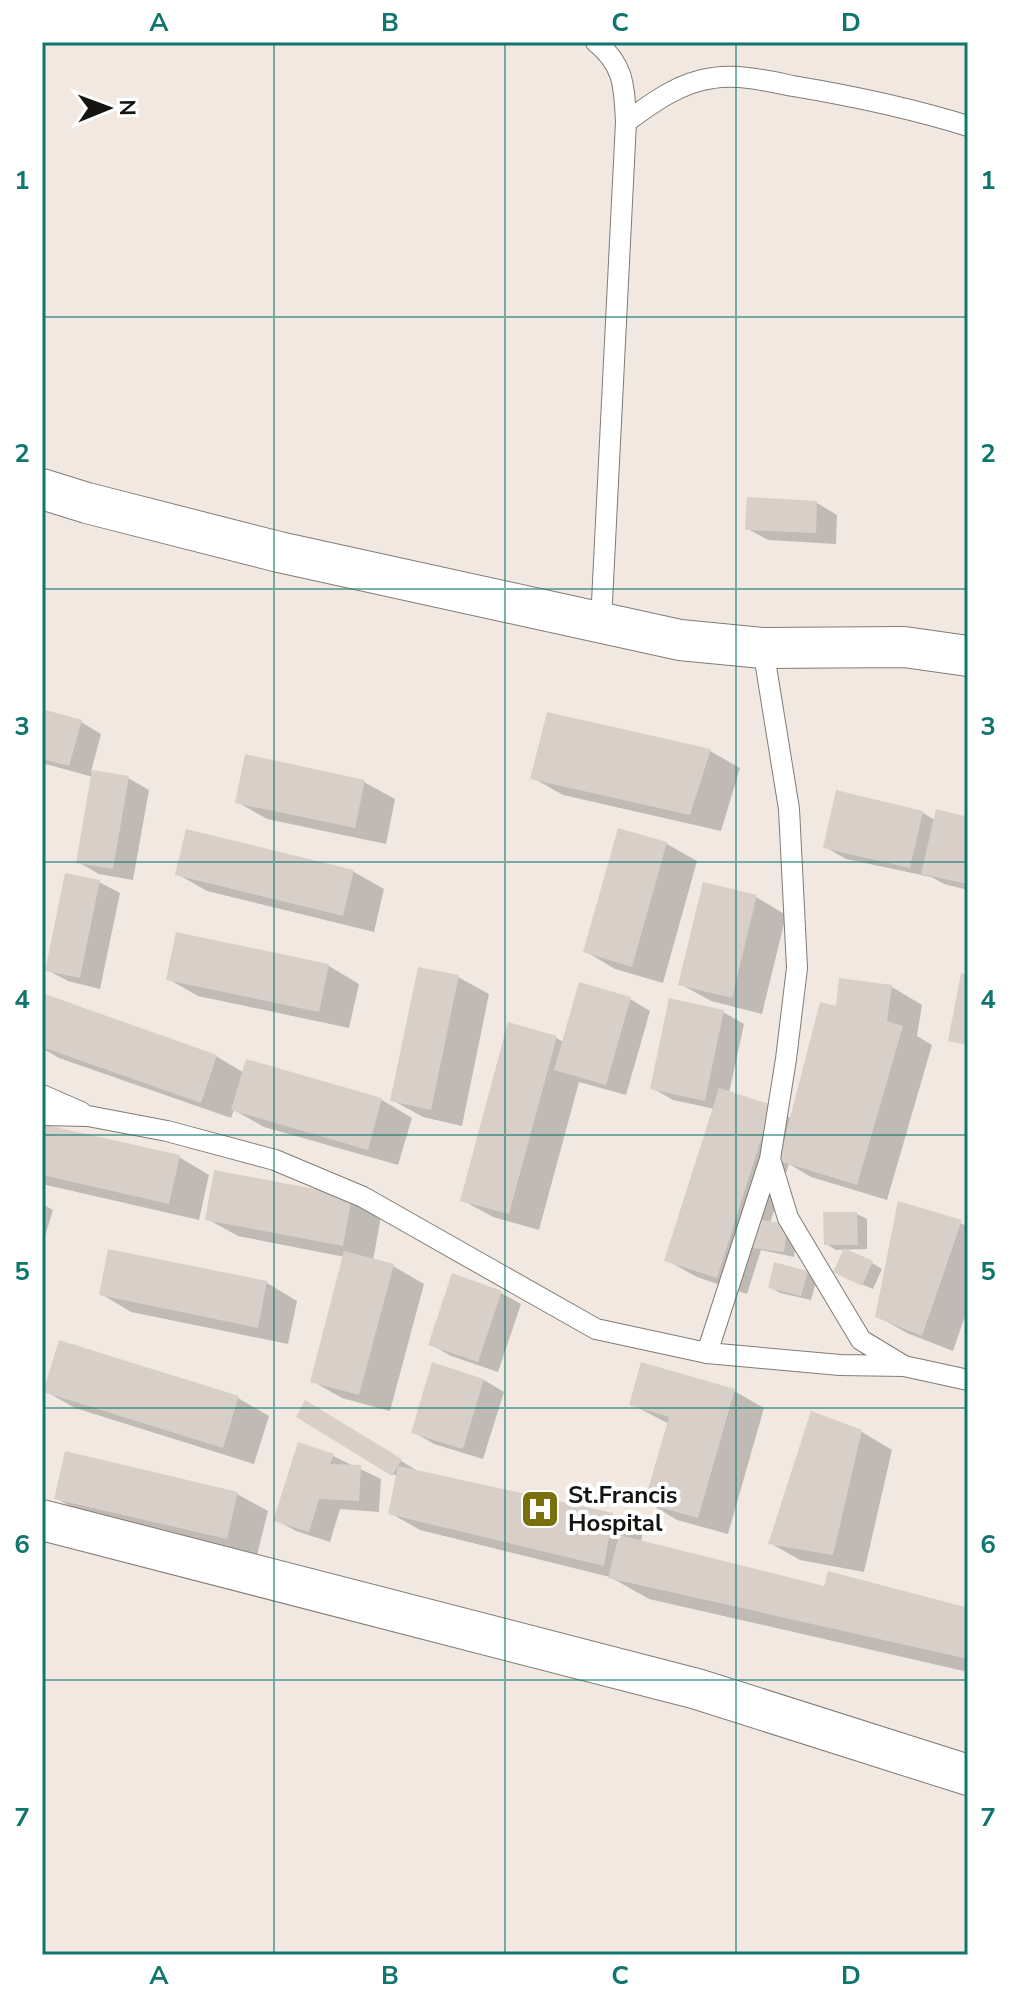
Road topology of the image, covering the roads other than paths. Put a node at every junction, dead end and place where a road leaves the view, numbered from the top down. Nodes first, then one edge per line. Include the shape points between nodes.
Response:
1 (596, 42) edge
2 (626, 122) junction
3 (968, 126) edge
4 (42, 489) edge
5 (601, 622) junction
6 (763, 648) junction
7 (968, 656) edge
8 (42, 1095) edge
9 (42, 1115) edge
10 (88, 1116) junction
11 (770, 1159) junction
12 (707, 1353) junction
13 (904, 1366) junction
14 (968, 1380) edge
15 (42, 1520) edge
16 (968, 1775) edge

1 - 2 lane via 613,56 624,85
2 - 3 lane via 683,86 713,77 846,95
2 - 5 lane
4 - 5 street via 279,552
5 - 6 street via 680,640
6 - 7 street via 904,647
6 - 11 lane via 789,809 797,968
8 - 10 lane
9 - 10 lane
10 - 12 lane via 275,1160 363,1197 596,1329
11 - 12 lane
11 - 13 lane via 788,1218 861,1340
12 - 13 lane
13 - 14 lane
15 - 16 street via 697,1689

